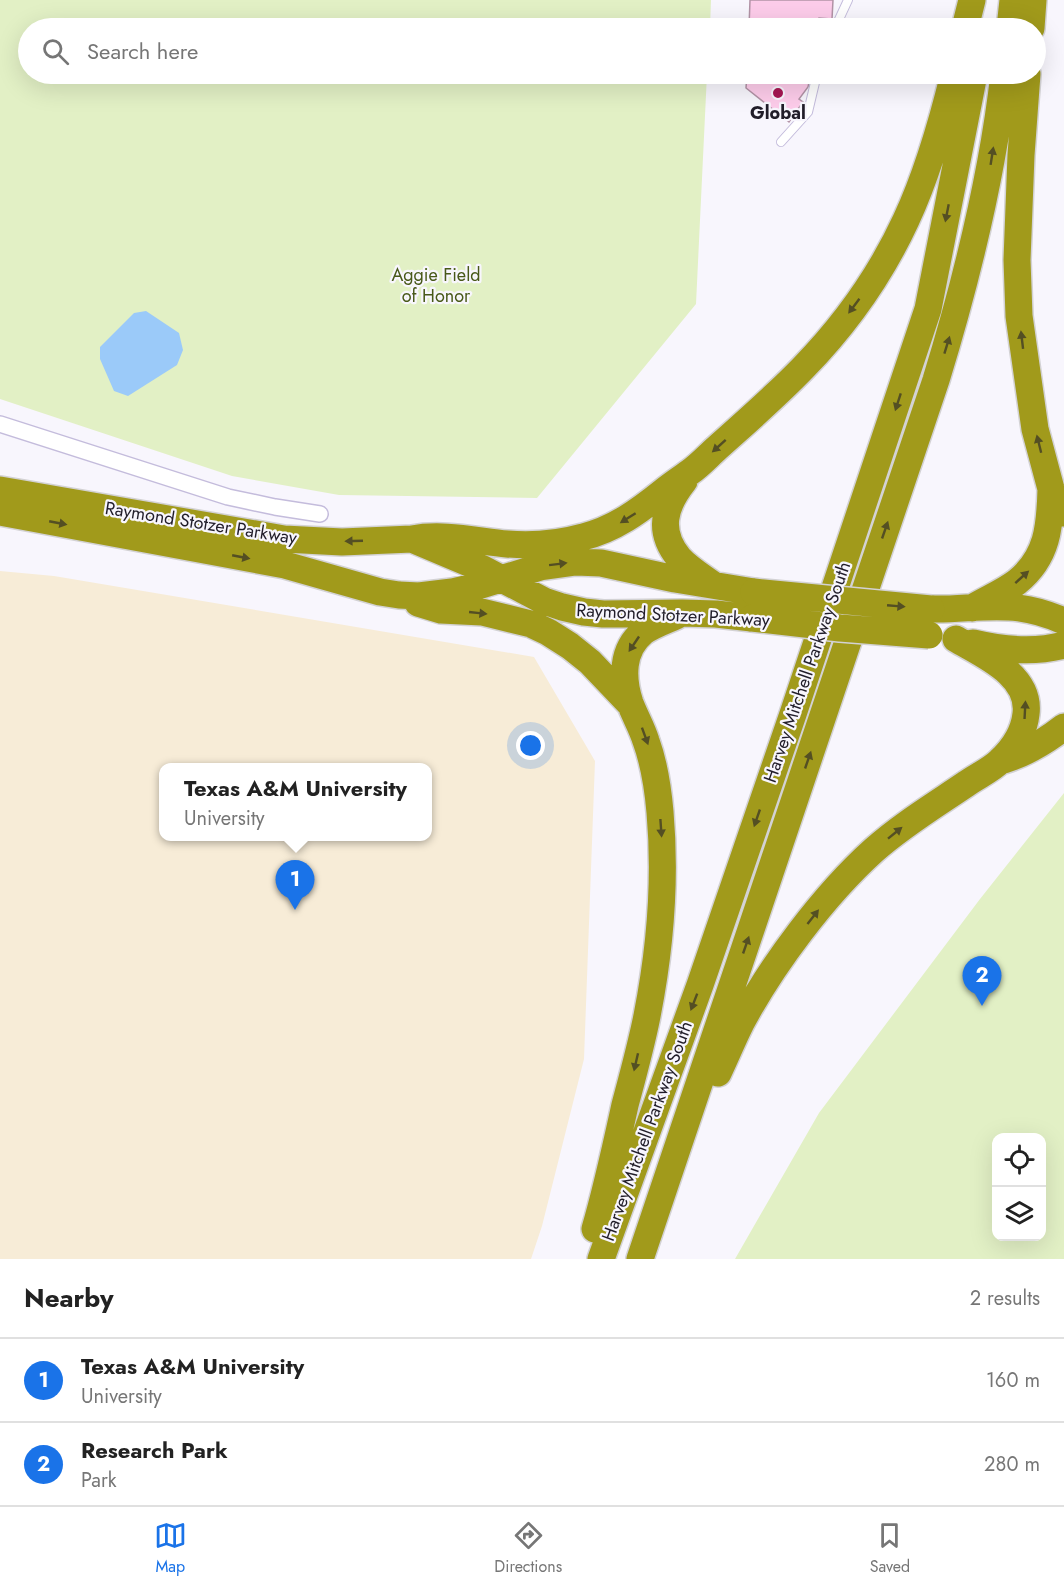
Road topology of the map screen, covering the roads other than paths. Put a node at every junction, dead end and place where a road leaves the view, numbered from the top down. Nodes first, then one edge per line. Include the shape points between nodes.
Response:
1 (848, 0) edge
2 (972, 0) edge
3 (984, 0) edge
4 (1013, 0) edge
5 (1033, 0) edge
6 (840, 18) edge
7 (968, 18) edge
8 (982, 18) edge
9 (1011, 18) edge
10 (1032, 18) edge
11 (814, 84) edge
12 (951, 84) edge
13 (972, 84) edge
14 (1002, 84) edge
15 (1026, 84) edge
16 (781, 142) dead end
17 (0, 424) edge
18 (692, 471) junction
19 (0, 475) edge
20 (1051, 489) junction
21 (0, 490) edge
22 (0, 512) edge
23 (1064, 513) edge
24 (320, 514) dead end
25 (216, 527) junction
26 (412, 539) junction
27 (502, 579) junction
28 (714, 586) junction
29 (380, 592) junction
30 (753, 605) junction
31 (972, 608) junction
32 (682, 613) junction
33 (1064, 621) edge
34 (930, 622) junction
35 (956, 639) junction
36 (1064, 645) edge
37 (631, 705) junction
38 (1064, 727) edge
39 (1000, 761) junction
40 (587, 1259) edge
41 (601, 1259) edge
42 (640, 1259) edge

1 - 6 lane
2 - 7 highway
3 - 8 highway
4 - 9 highway
5 - 10 highway
11 - 16 lane via 807,112
12 -> 18 highway via 934,150 907,219 864,293 804,367
13 -> 41 highway, Harvey Mitchell Parkway South via 928,309 712,951
42 -> 14 highway, Harvey Mitchell Parkway South via 943,358 977,232
20 -> 15 highway via 1035,429 1019,316 1017,260
17 - 24 street via 228,497
18 -> 26 highway via 621,522 585,537 537,545 426,536
18 - 28 highway via 670,501 666,512 667,535 680,558
19 - 25 highway via 195,516
20 - 23 highway
31 -> 20 highway via 1016,582 1034,564 1046,542
21 - 25 highway, Raymond Stotzer Parkway
22 -> 29 highway, Raymond Stotzer Parkway via 285,565
26 -> 25 highway, Raymond Stotzer Parkway via 284,539
26 - 27 highway, Raymond Stotzer Parkway
27 -> 28 highway, Raymond Stotzer Parkway via 540,567 576,562 601,563
27 - 29 highway, Raymond Stotzer Parkway via 419,596
27 - 32 highway, Raymond Stotzer Parkway via 544,601 584,612
28 - 30 highway, Raymond Stotzer Parkway
29 -> 37 highway via 441,610 482,612 531,624 590,662
30 - 32 highway, Raymond Stotzer Parkway via 716,614
30 - 34 highway, Raymond Stotzer Parkway, bridge
31 - 33 highway, Raymond Stotzer Parkway via 1018,608
31 - 34 highway, Raymond Stotzer Parkway via 955,609
32 -> 37 highway via 653,626 633,643 624,669
34 - 35 highway, Raymond Stotzer Parkway
35 - 36 highway, Raymond Stotzer Parkway via 1007,649
39 -> 35 highway via 1024,726 1026,700 1008,671
37 -> 40 highway via 648,744 654,770 662,899 647,1016
38 - 39 highway
42 -> 39 highway via 741,1023 790,946 874,850

